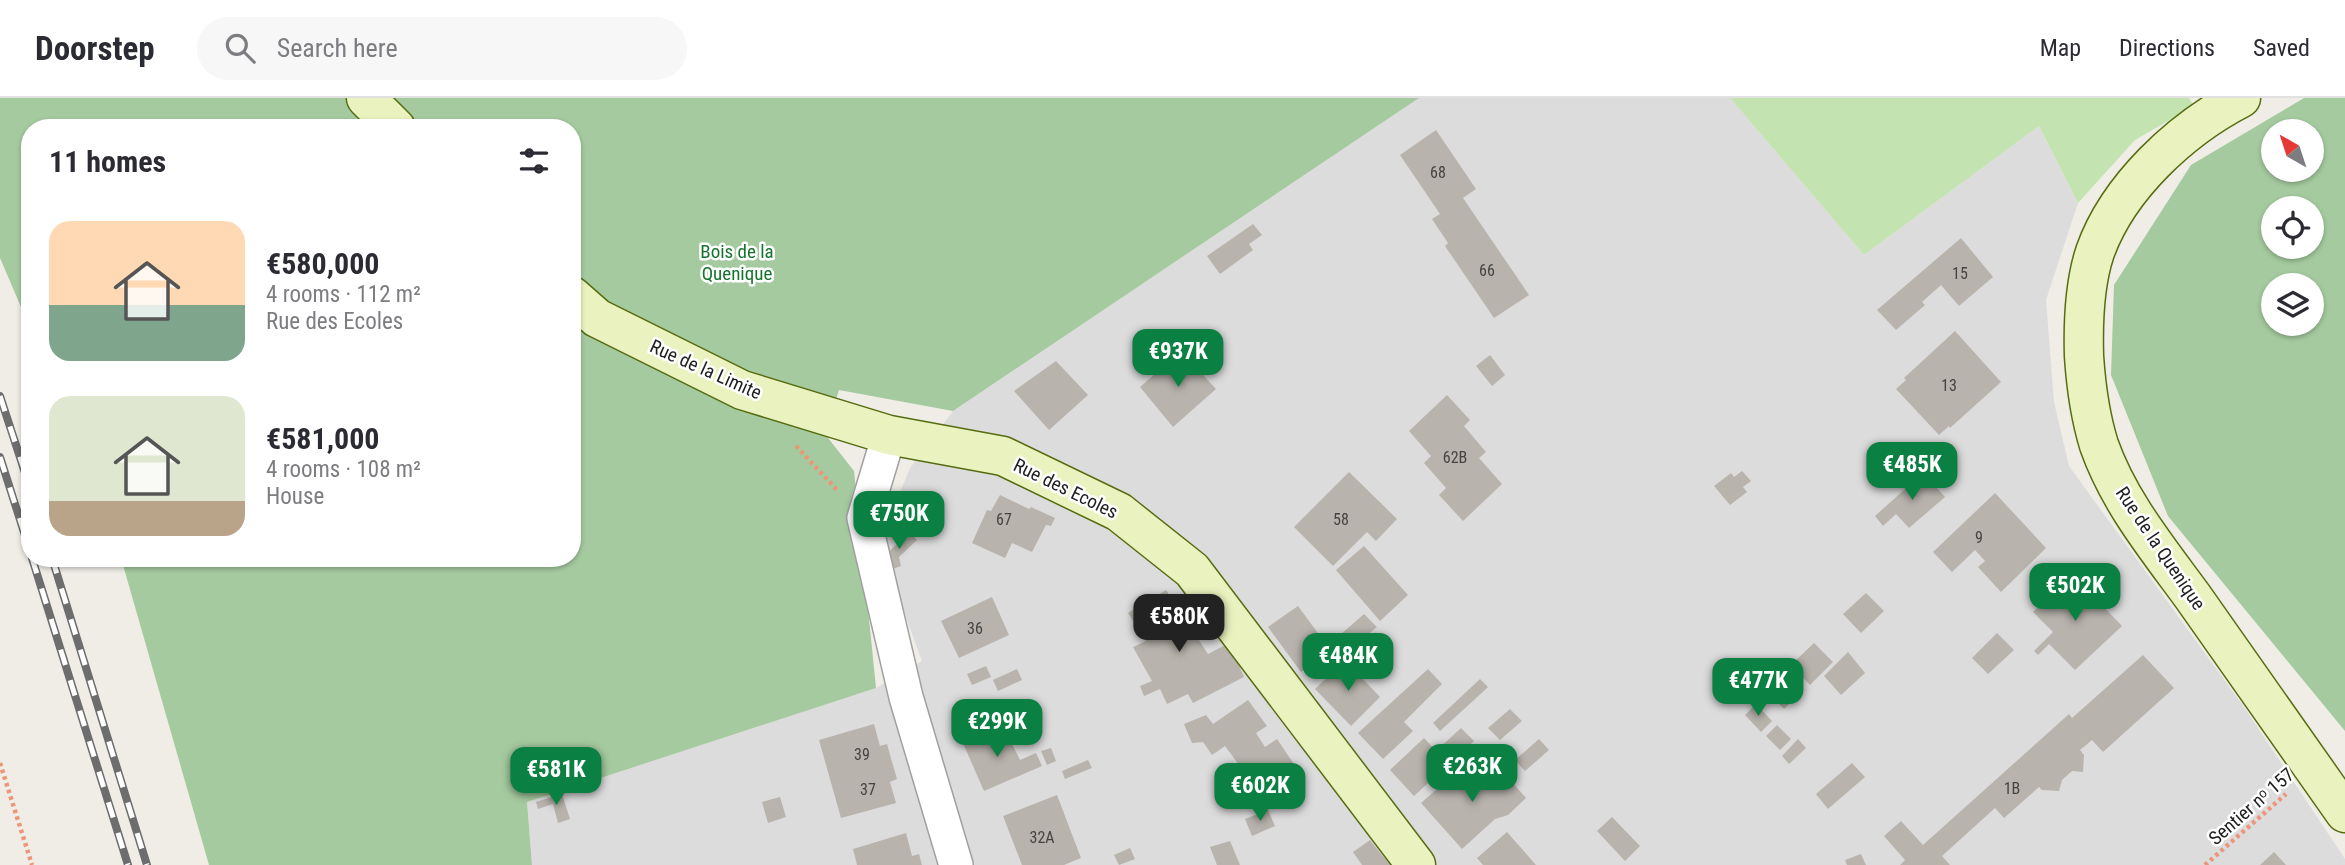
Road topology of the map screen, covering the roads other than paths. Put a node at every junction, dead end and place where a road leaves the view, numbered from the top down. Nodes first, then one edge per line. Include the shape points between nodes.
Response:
1 (366, 98) edge
2 (2241, 98) edge
3 (387, 119) edge
4 (581, 304) edge
5 (889, 435) junction
6 (2345, 813) edge
7 (956, 865) edge
8 (1416, 865) edge

1 - 3 street
2 - 6 street, Rue de la Quenique via 2171,148 2142,176 2110,219 2095,253 2083,318 2086,387 2099,445 2131,510
4 - 5 street, Rue de la Limite via 597,318 742,390
5 - 7 street via 864,518 906,696
5 - 8 street, Rue des Ecoles via 1003,456 1119,512 1192,570

